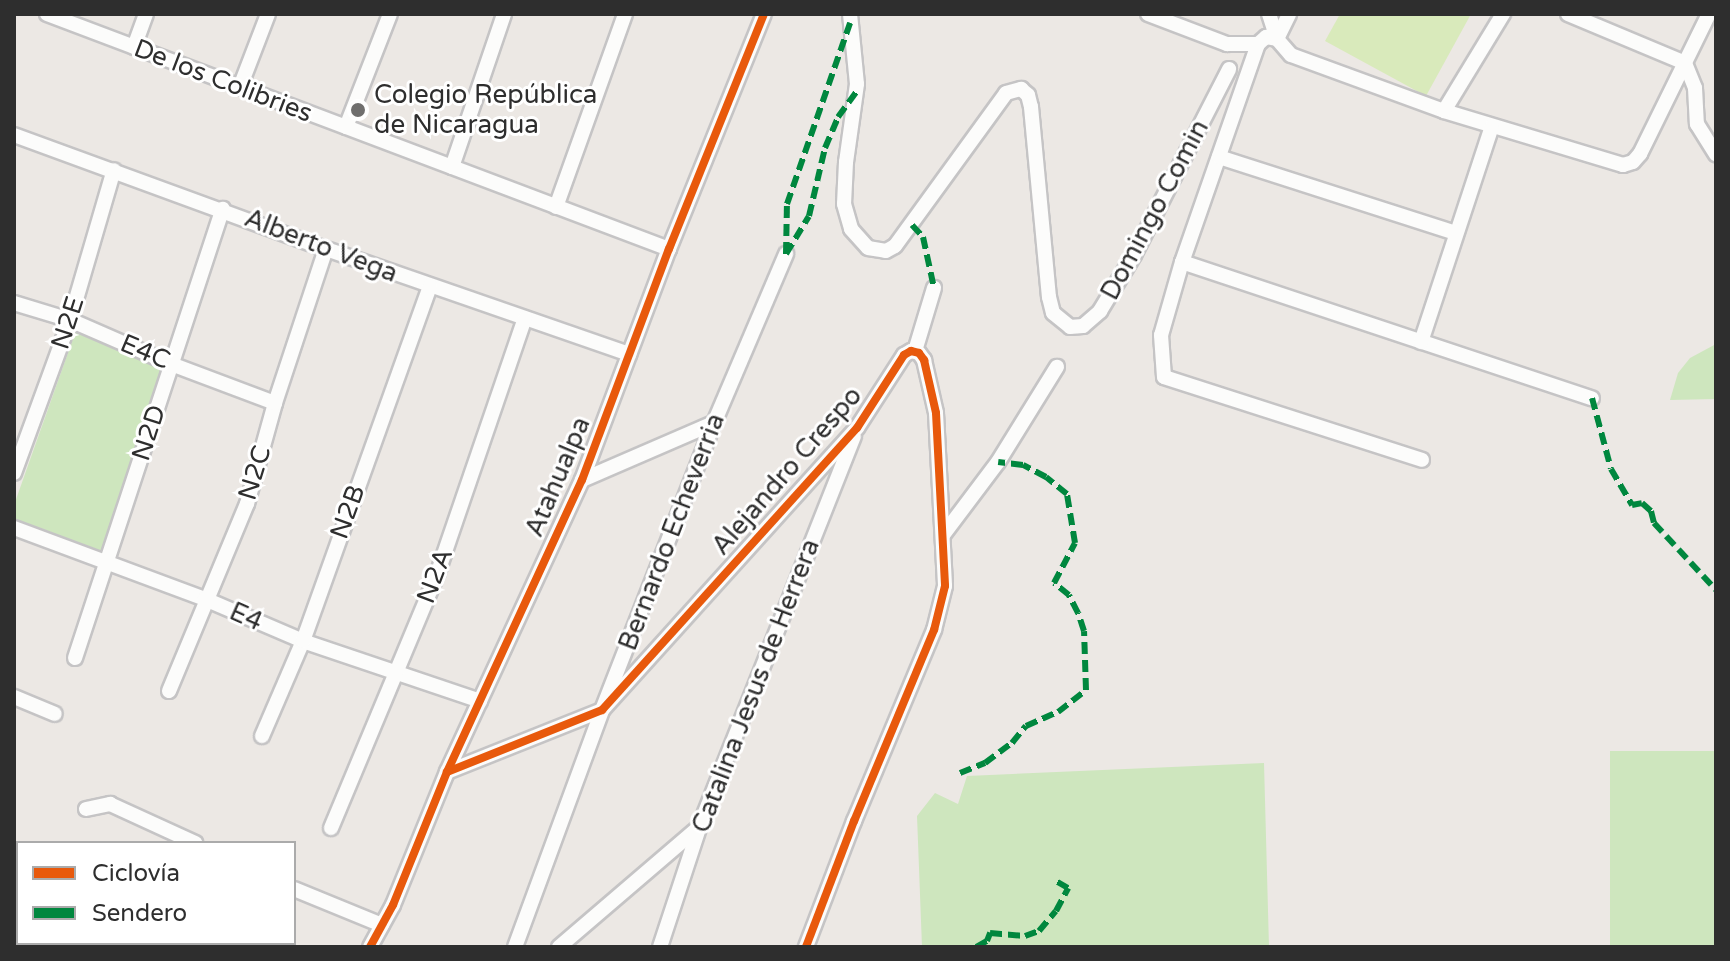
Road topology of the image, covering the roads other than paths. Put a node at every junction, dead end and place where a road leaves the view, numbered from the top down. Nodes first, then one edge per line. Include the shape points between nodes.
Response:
1 (47, 14) edge
2 (146, 14) edge
3 (268, 14) edge
4 (390, 14) edge
5 (504, 14) edge
6 (625, 14) edge
7 (764, 14) edge
8 (850, 14) edge
9 (1148, 14) edge
10 (1269, 14) edge
11 (1289, 14) edge
12 (1503, 14) edge
13 (1568, 14) edge
14 (1709, 14) edge
15 (1277, 39) junction
16 (1258, 44) junction
17 (134, 47) junction
18 (1685, 63) junction
19 (1229, 69) dead end
20 (240, 87) junction
21 (1444, 111) junction
22 (1492, 126) junction
23 (346, 127) junction
24 (16, 141) edge
25 (1716, 155) edge
26 (1219, 157) junction
27 (452, 167) junction
28 (114, 170) junction
29 (556, 207) junction
30 (223, 209) junction
31 (1456, 233) junction
32 (326, 249) junction
33 (669, 249) junction
34 (786, 254) dead end
35 (1182, 262) junction
36 (430, 286) junction
37 (934, 288) dead end
38 (14, 303) edge
39 (525, 318) junction
40 (70, 320) junction
41 (1421, 342) junction
42 (915, 351) junction
43 (629, 354) junction
44 (171, 364) junction
45 (1057, 367) dead end
46 (1592, 398) dead end
47 (275, 403) junction
48 (714, 423) junction
49 (857, 428) junction
50 (1422, 460) dead end
51 (14, 473) edge
52 (582, 480) junction
53 (14, 528) edge
54 (943, 535) junction
55 (108, 563) junction
56 (205, 599) junction
57 (303, 641) junction
58 (75, 658) dead end
59 (395, 675) junction
60 (169, 691) dead end
61 (14, 697) edge
62 (480, 701) junction
63 (602, 710) junction
64 (55, 714) dead end
65 (262, 736) dead end
66 (447, 772) junction
67 (86, 809) dead end
68 (700, 825) junction
69 (331, 828) dead end
70 (191, 841) edge
71 (296, 890) edge
72 (382, 925) junction
73 (370, 947) edge
74 (515, 947) edge
75 (559, 947) edge
76 (660, 947) edge
77 (806, 947) edge

1 - 17 street, De los Colibries
2 - 17 street
3 - 20 street
4 - 23 street
5 - 27 street
6 - 29 street
7 - 33 street, Atahualpa
8 - 19 street, Domingo Comin via 857,84 844,204 851,229 868,248 886,251 895,246 1006,93 1021,89 1031,107 1049,297 1053,313 1070,327 1083,326 1100,311
9 - 16 street via 1227,44
10 - 15 street
11 - 15 street
12 - 21 street
13 - 18 street
14 - 18 street
15 - 16 street via 1266,37
15 - 21 street via 1291,55
16 - 26 street
17 - 20 street, De los Colibries
18 - 22 street via 1640,154 1630,163 1617,165
18 - 25 street via 1695,88 1697,124
20 - 23 street, De los Colibries
21 - 22 street
22 - 31 street
23 - 27 street, De los Colibries
24 - 28 street, Alberto Vega
26 - 31 street
26 - 35 street
27 - 29 street, De los Colibries
28 - 30 street, Alberto Vega
28 - 40 street, N2E
29 - 33 street, De los Colibries
30 - 32 street, Alberto Vega
30 - 44 street, N2D
31 - 41 street
32 - 36 street, Alberto Vega
32 - 47 street, N2C
33 - 43 street, Atahualpa
34 - 48 street, Bernardo Echeverria
35 - 41 street
35 - 50 street via 1161,335 1164,377
36 - 39 street, Alberto Vega
36 - 57 street, N2B
37 - 42 street
38 - 40 street, E4C
39 - 43 street, Alberto Vega
39 - 59 street, N2A via 438,572
40 - 44 street, E4C
40 - 51 street, N2E
41 - 46 street
42 - 49 street, Alejandro Crespo via 904,355
42 - 54 street via 924,360 936,413
43 - 52 street, Atahualpa
44 - 47 street, E4C
44 - 55 street, N2D
45 - 54 street via 998,462
47 - 56 street, N2C via 247,504
48 - 52 street
48 - 63 street, Bernardo Echeverria
49 - 63 street, Alejandro Crespo
49 - 68 street, Catalina Jesus de Herrera
52 - 62 street, Atahualpa
53 - 55 street, E4
54 - 77 street via 945,586 938,619
55 - 56 street, E4
55 - 58 street, N2D
56 - 57 street, E4
56 - 60 street, N2C
57 - 59 street, E4
57 - 65 street, N2B
59 - 62 street, E4
59 - 69 street, N2A
61 - 64 street
62 - 66 street, Atahualpa
63 - 66 street, Alejandro Crespo
63 - 74 street, Bernardo Echeverria
66 - 72 street, Atahualpa
67 - 70 street via 110,804
68 - 75 street
68 - 76 street, Catalina Jesus de Herrera
71 - 72 street
72 - 73 street, Atahualpa

